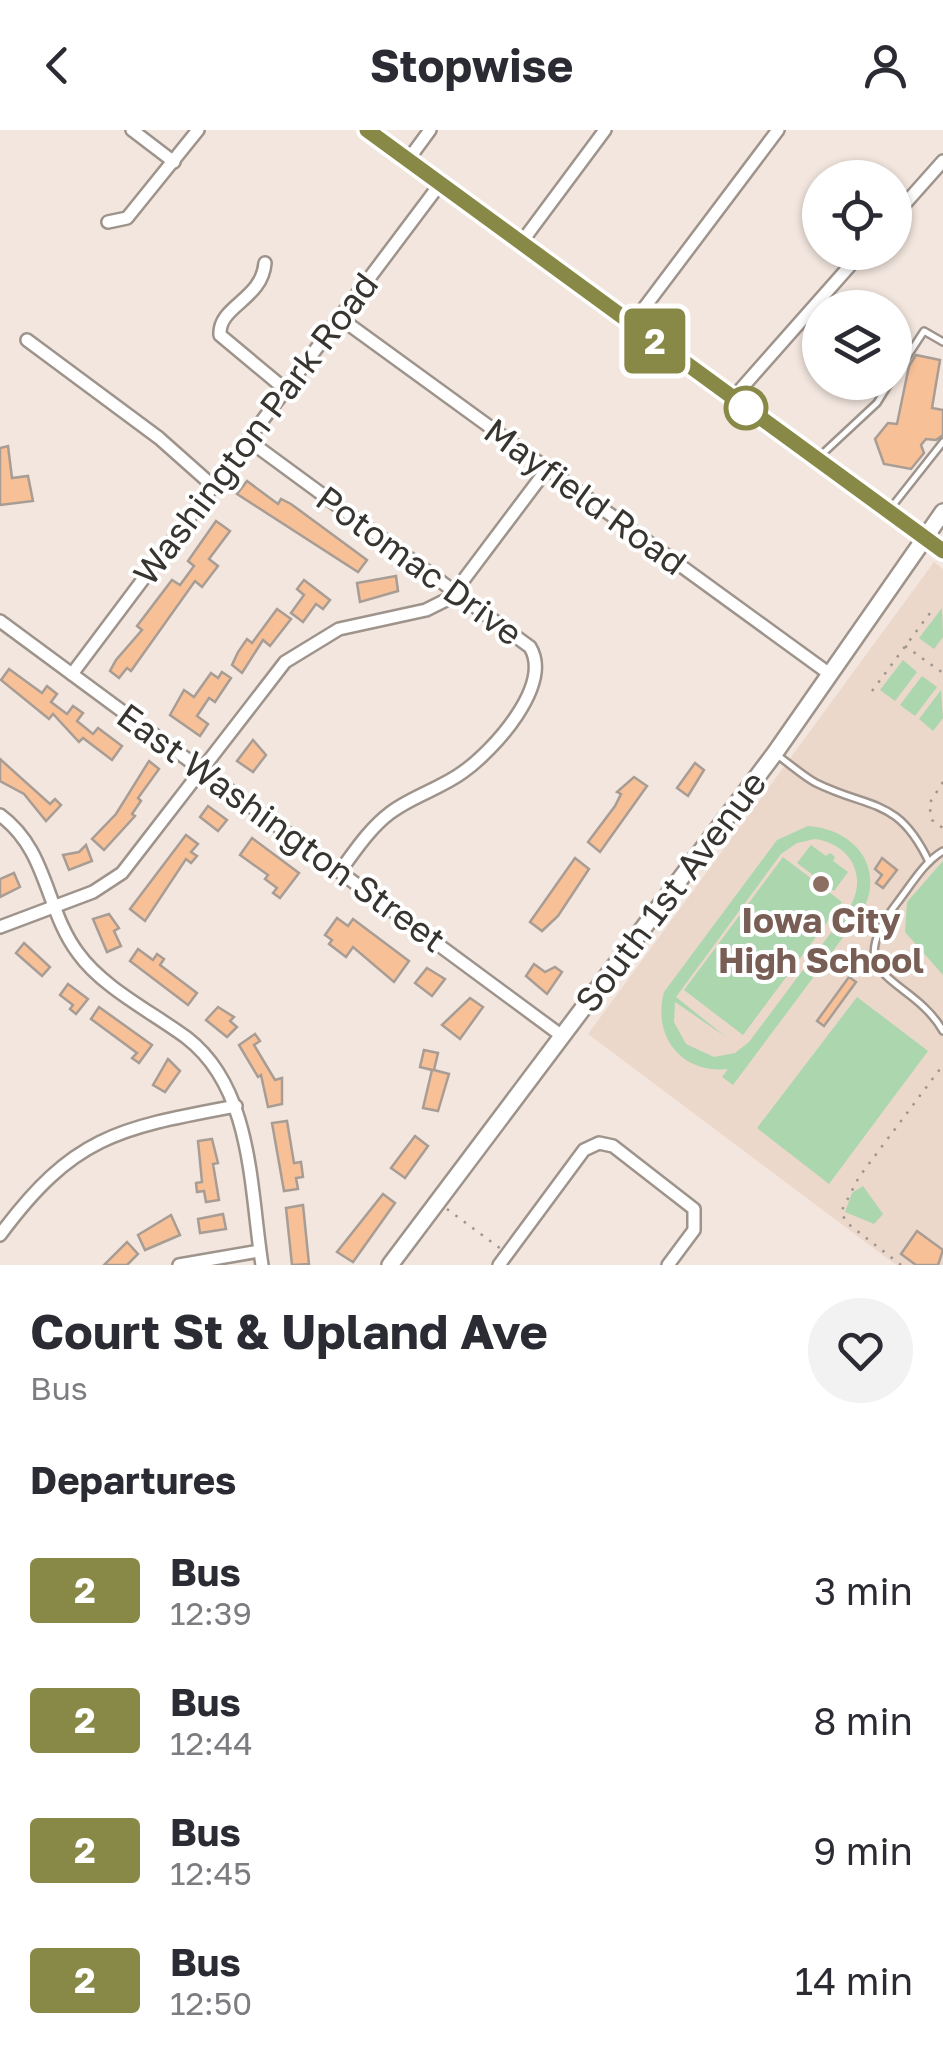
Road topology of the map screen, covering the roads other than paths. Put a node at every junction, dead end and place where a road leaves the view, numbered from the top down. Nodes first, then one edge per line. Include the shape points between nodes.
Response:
1 (132, 130) edge
2 (198, 130) edge
3 (367, 130) edge
4 (430, 130) edge
5 (605, 130) edge
6 (778, 130) edge
7 (408, 160) junction
8 (943, 161) edge
9 (174, 162) junction
10 (440, 184) junction
11 (912, 196) edge
12 (108, 222) dead end
13 (521, 243) junction
14 (265, 264) dead end
15 (846, 270) edge
16 (340, 318) junction
17 (632, 324) junction
18 (27, 340) dead end
19 (943, 342) edge
20 (912, 349) edge
21 (286, 390) junction
22 (733, 398) junction
23 (880, 400) edge
24 (248, 440) junction
25 (943, 442) edge
26 (817, 460) junction
27 (547, 470) junction
28 (213, 486) junction
29 (888, 511) junction
30 (943, 512) edge
31 (924, 537) junction
32 (943, 552) edge
33 (456, 593) junction
34 (0, 621) edge
35 (72, 674) junction
36 (830, 674) junction
37 (775, 753) junction
38 (202, 770) junction
39 (0, 814) edge
40 (943, 851) edge
41 (928, 862) junction
42 (340, 872) junction
43 (56, 906) junction
44 (0, 927) edge
45 (943, 1031) edge
46 (562, 1036) junction
47 (236, 1106) junction
48 (0, 1234) edge
49 (259, 1251) junction
50 (179, 1265) edge
51 (262, 1265) edge
52 (390, 1265) edge
53 (499, 1265) edge
54 (668, 1265) edge

1 - 9 street
2 - 9 street
3 - 7 main road
4 - 7 street
5 - 13 street
6 - 17 street
7 - 10 main road
8 - 11 street
9 - 12 street via 127,218
10 - 13 main road
10 - 16 street, Washington Park Road
13 - 17 main road
14 - 21 street via 260,284 224,318 220,335
15 - 22 street
16 - 21 street, Washington Park Road
16 - 27 street, Mayfield Road
17 - 22 main road
18 - 28 street
19 - 20 lane via 924,331
21 - 24 street, Washington Park Road
22 - 26 main road
23 - 26 lane
24 - 28 street, Washington Park Road
24 - 33 street, Potomac Drive
25 - 29 lane
26 - 29 main road
27 - 33 street
27 - 36 street, Mayfield Road
28 - 35 street, Washington Park Road
29 - 31 main road
30 - 31 main road, South 1st Avenue
31 - 32 main road
31 - 36 main road, South 1st Avenue
33 - 38 street via 426,610 339,630 301,648 270,677
33 - 42 street, Potomac Drive via 530,647 536,682 477,761 390,813
34 - 35 street, East Washington Street
35 - 38 street, East Washington Street
36 - 37 main road, South 1st Avenue
37 - 41 lane via 816,782 882,804 918,839
37 - 46 main road, South 1st Avenue
38 - 42 street, East Washington Street
38 - 43 street via 122,873
39 - 43 street via 29,843
40 - 41 lane
41 - 45 lane via 876,930 872,950 879,971 934,1015
42 - 46 street, East Washington Street
43 - 44 street
43 - 47 street via 84,961 204,1052
46 - 52 main road, South 1st Avenue
47 - 48 street via 138,1124 91,1144 51,1174
47 - 49 street
49 - 50 street
49 - 51 street
53 - 54 street via 584,1150 606,1143 694,1208 694,1230

